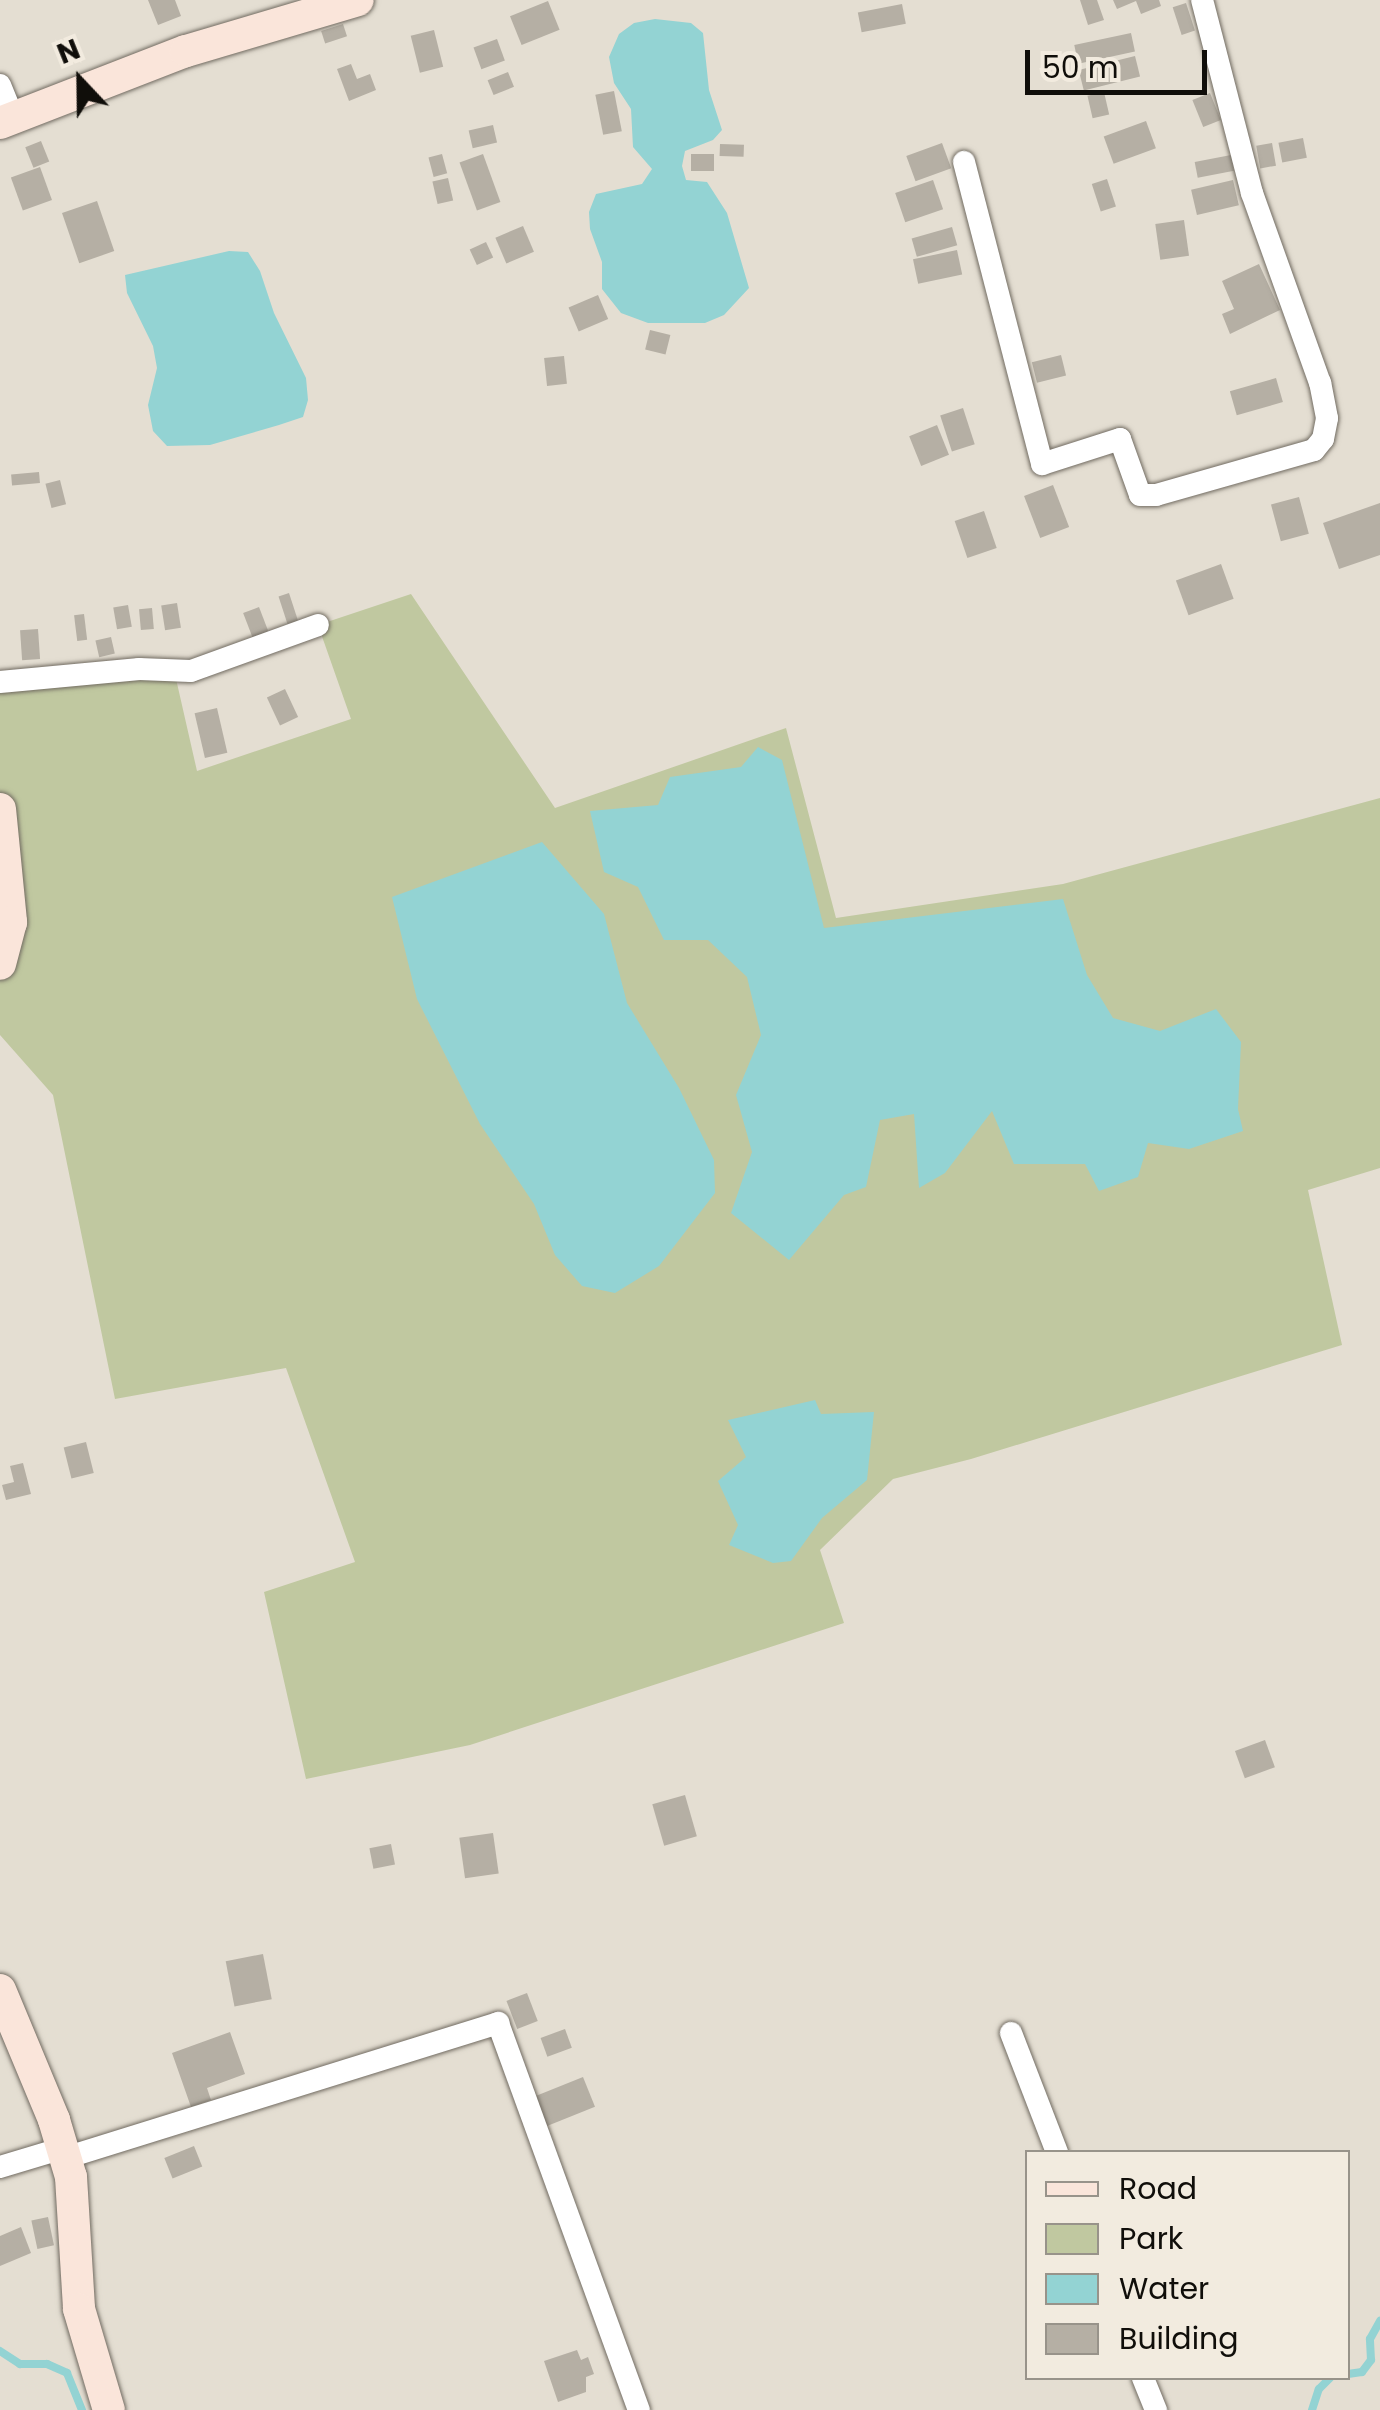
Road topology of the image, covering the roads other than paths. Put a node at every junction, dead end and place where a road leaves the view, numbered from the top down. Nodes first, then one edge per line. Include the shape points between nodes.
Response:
1 (358, 0) edge
2 (1202, 0) edge
3 (0, 85) edge
4 (6, 120) edge
5 (964, 162) dead end
6 (318, 625) dead end
7 (0, 682) edge
8 (0, 809) edge
9 (0, 964) edge
10 (0, 1990) edge
11 (1010, 2033) dead end
12 (1056, 2150) edge
13 (64, 2153) junction
14 (0, 2167) edge
15 (1144, 2380) edge
16 (108, 2410) edge
17 (639, 2410) edge
18 (1156, 2410) edge

1 - 4 street via 186,51
2 - 5 street via 1252,193 1320,384 1328,418 1314,450 1156,495 1140,495 1120,439 1042,464
3 - 4 street
6 - 7 street via 191,671 139,668
8 - 9 street via 11,922
10 - 13 street
11 - 12 street
13 - 14 street
13 - 16 street via 80,2309
13 - 17 street via 498,2023
15 - 18 street

